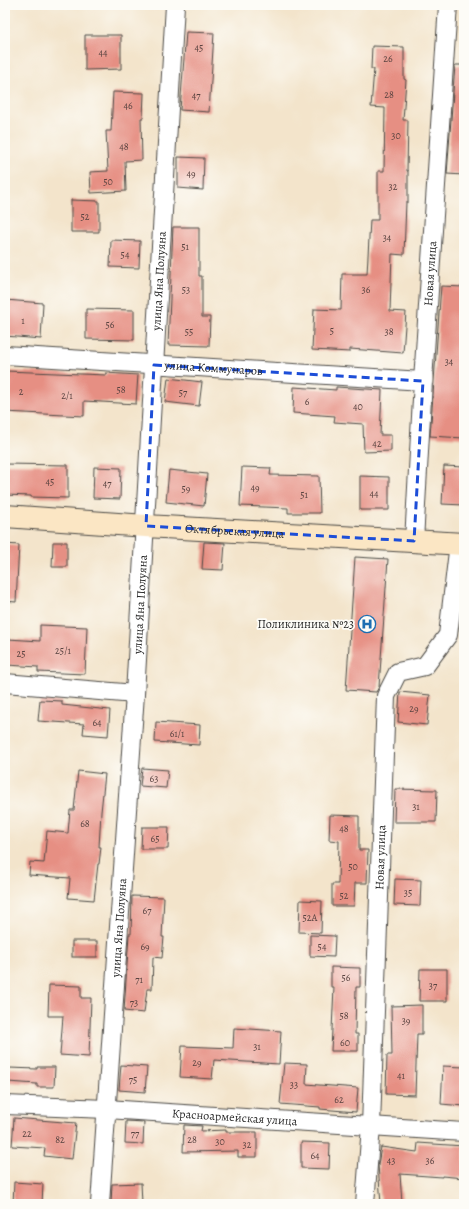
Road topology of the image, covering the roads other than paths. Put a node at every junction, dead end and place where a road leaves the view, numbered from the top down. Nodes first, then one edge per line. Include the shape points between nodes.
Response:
1 (175, 5) edge
2 (448, 5) edge
3 (5, 355) edge
4 (154, 365) junction
5 (423, 381) junction
6 (5, 516) edge
7 (146, 526) junction
8 (414, 541) junction
9 (461, 544) edge
10 (5, 683) edge
11 (135, 694) junction
12 (5, 1105) edge
13 (107, 1109) junction
14 (371, 1126) junction
15 (464, 1132) edge
16 (100, 1204) edge
17 (365, 1204) edge

1 - 4 street, улица Яна Полуяна
2 - 5 street, Новая улица
3 - 4 street, улица Коммунаров
4 - 5 street, улица Коммунаров
4 - 7 street, улица Яна Полуяна
5 - 8 street, Новая улица
6 - 7 street, Октябрьская улица
7 - 8 street, Октябрьская улица
7 - 11 street, улица Яна Полуяна
8 - 9 street, Октябрьская улица
9 - 14 street, Новая улица via 448,635 425,666 398,672 386,696
10 - 11 street
11 - 13 street, улица Яна Полуяна
12 - 13 street, Красноармейская улица
13 - 14 street, Красноармейская улица
13 - 16 street, улица Яна Полуяна
14 - 15 street, Красноармейская улица
14 - 17 street, Новая улица

